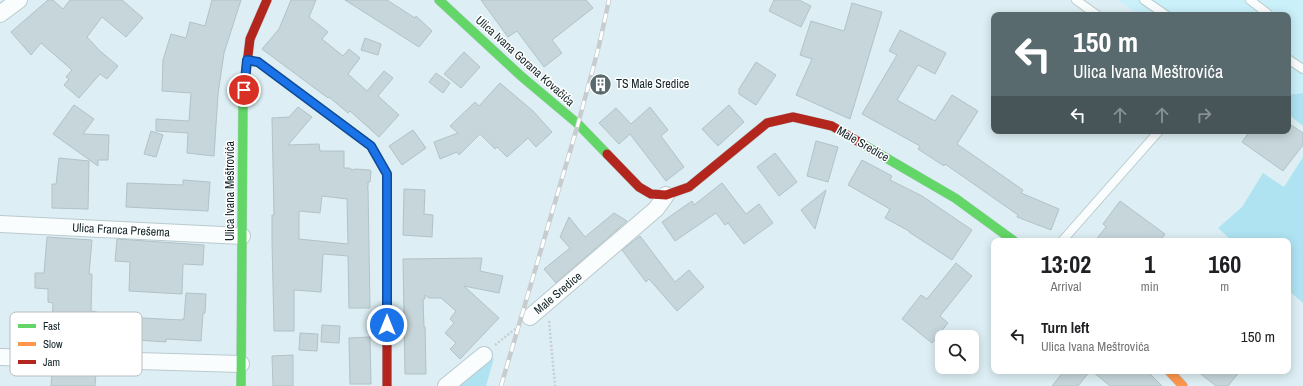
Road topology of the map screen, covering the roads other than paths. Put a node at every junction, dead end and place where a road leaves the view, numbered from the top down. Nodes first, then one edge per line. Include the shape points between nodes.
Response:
1 (19, 0) edge
2 (267, 0) edge
3 (439, 0) edge
4 (1076, 0) edge
5 (1144, 0) edge
6 (1250, 0) edge
7 (1093, 12) edge
8 (1162, 12) edge
9 (1266, 12) edge
10 (0, 14) edge
11 (247, 60) junction
12 (1291, 61) edge
13 (1303, 69) edge
14 (578, 124) joint
15 (1156, 134) edge
16 (666, 195) junction
17 (0, 224) edge
18 (242, 236) junction
19 (1010, 238) edge
20 (1065, 238) edge
21 (530, 317) road end
22 (484, 354) road end
23 (0, 357) edge
24 (10, 357) edge
25 (142, 361) edge
26 (241, 364) junction
27 (1172, 374) edge
28 (241, 386) edge
29 (387, 386) edge
30 (446, 386) edge
31 (1184, 386) edge

1 - 10 street
2 - 11 street, Ulica Ivana Meštrovića via 250,39
3 - 14 street, Ulica Ivana Gorana Kovačića via 521,76
4 - 7 lane
5 - 8 lane
6 - 9 lane
11 - 18 street, Ulica Ivana Meštrovića via 242,105
11 - 29 street via 258,62 371,146 387,174
12 - 13 lane
14 - 16 street, Male Sredice via 639,187 651,194
15 - 20 lane
16 - 19 street, Male Sredice via 689,187 767,123 793,117 832,126 955,198
16 - 21 street, Male Sredice via 656,209
17 - 18 street, Ulica Franca Prešema
18 - 26 street, Ulica Ivana Meštrovića
22 - 30 street
23 - 24 street
25 - 26 street
26 - 28 street, Ulica Ivana Meštrovića
27 - 31 street

